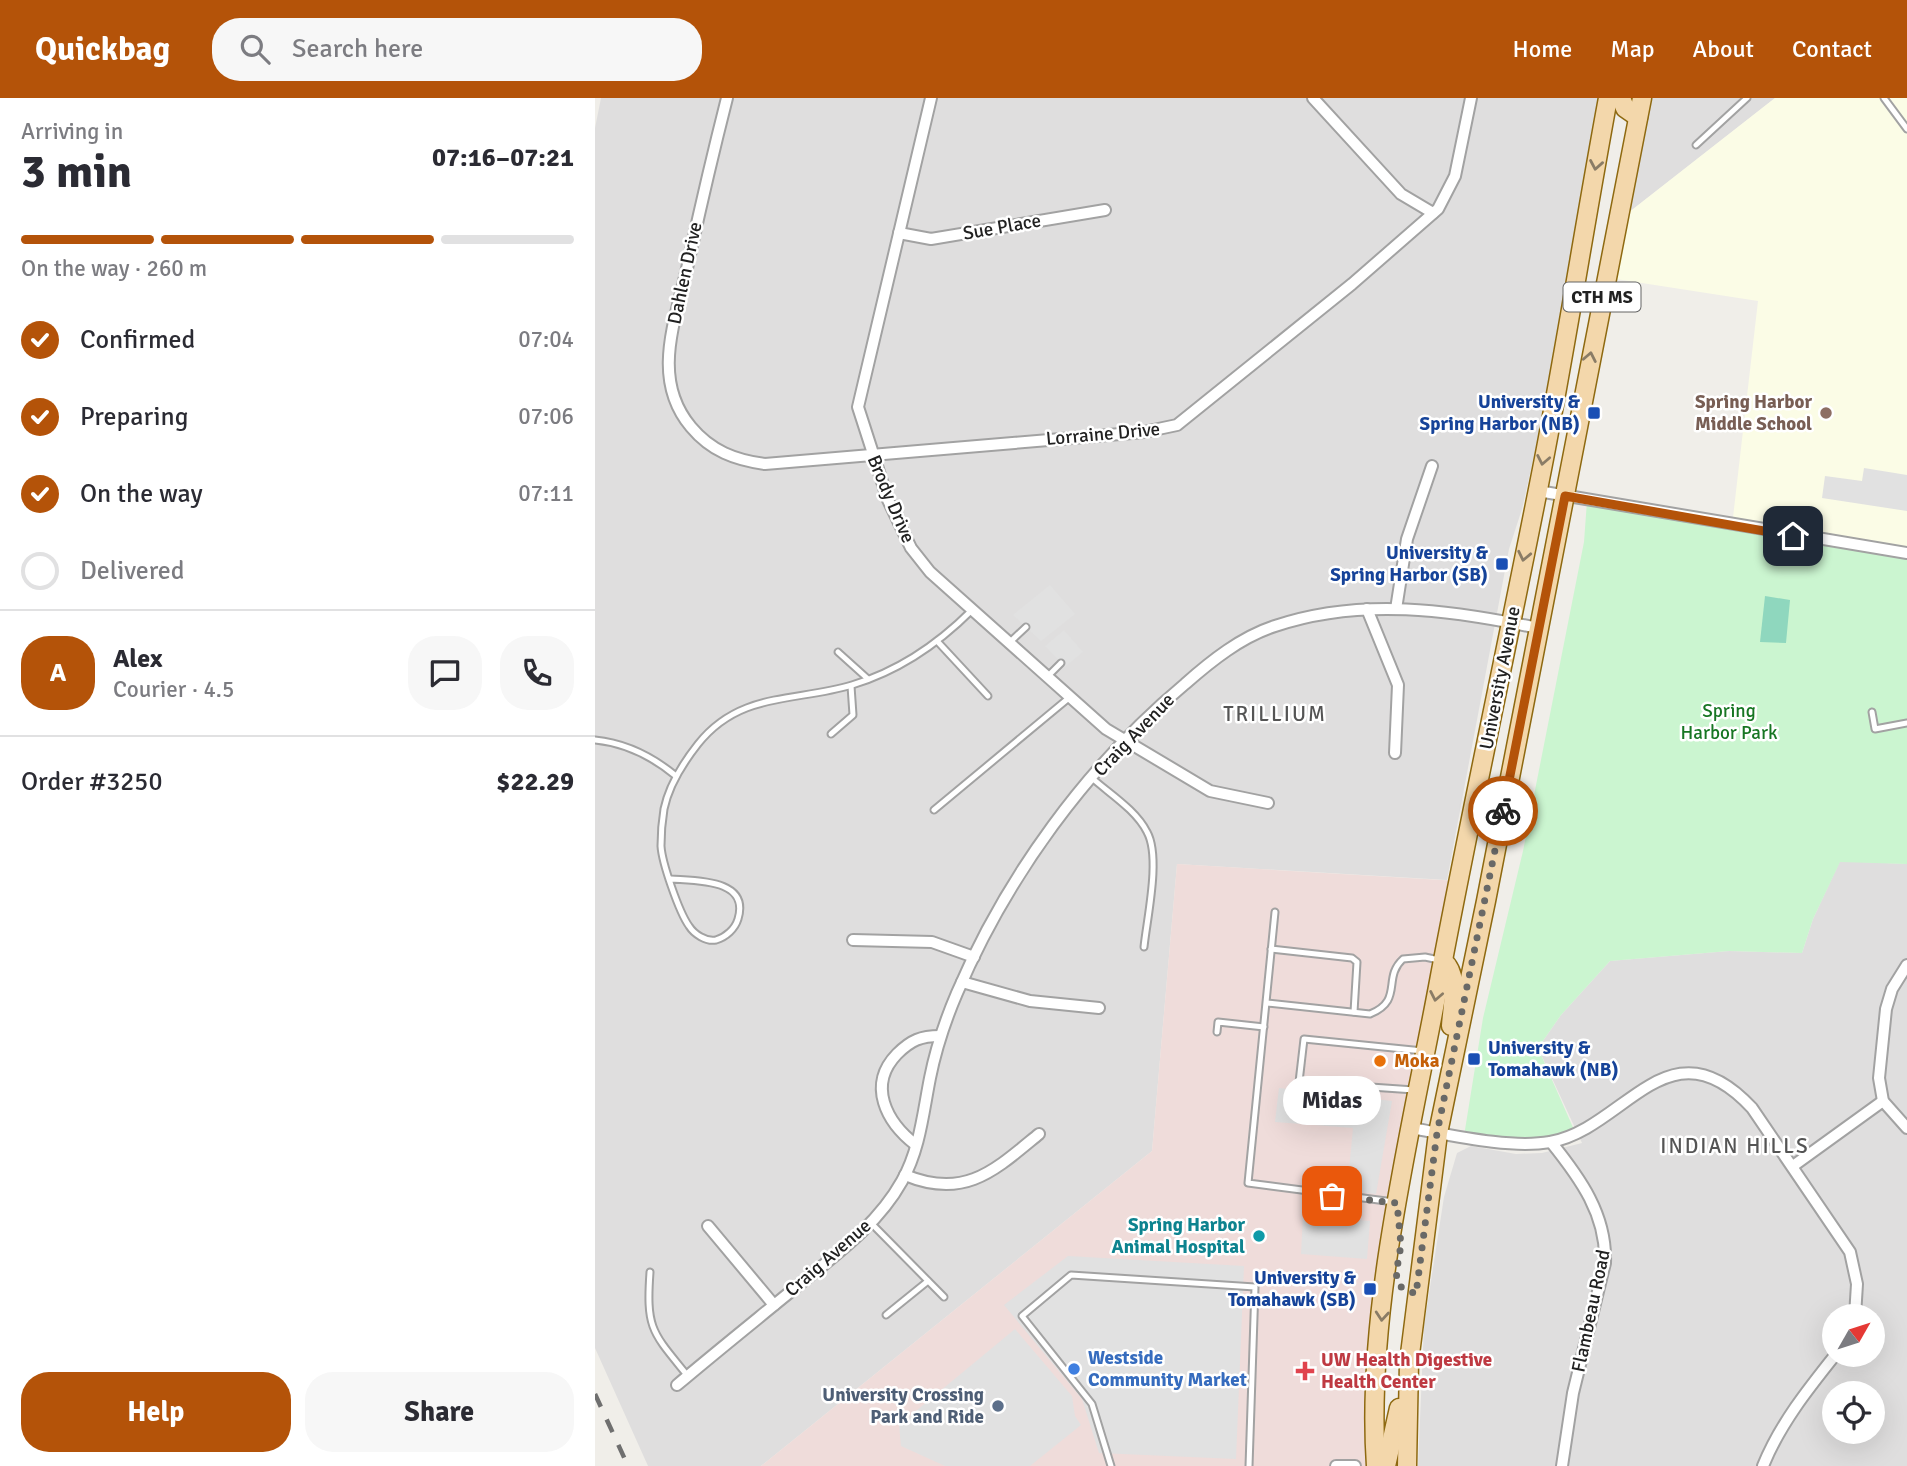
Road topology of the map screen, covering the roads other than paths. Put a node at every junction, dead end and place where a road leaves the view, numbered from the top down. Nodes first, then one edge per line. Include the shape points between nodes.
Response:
1 (727, 98) edge
2 (931, 98) edge
3 (1313, 98) edge
4 (1471, 98) edge
5 (1608, 98) edge
6 (1621, 98) edge
7 (1642, 98) edge
8 (1747, 98) edge
9 (1884, 98) edge
10 (1638, 117) junction
11 (1907, 129) edge
12 (1696, 145) dead end
13 (1105, 210) dead end
14 (1433, 213) junction
15 (899, 233) junction
16 (703, 440) joint
17 (871, 456) junction
18 (1433, 466) dead end
19 (1538, 491) junction
20 (1565, 496) junction
21 (1907, 555) edge
22 (1396, 609) junction
23 (972, 610) junction
24 (1367, 610) junction
25 (1510, 622) junction
26 (1026, 627) dead end
27 (1538, 628) junction
28 (937, 641) junction
29 (1009, 643) junction
30 (838, 652) dead end
31 (1061, 663) dead end
32 (1047, 677) junction
33 (868, 680) junction
34 (851, 686) junction
35 (988, 696) dead end
36 (1070, 697) junction
37 (1872, 712) dead end
38 (1907, 723) edge
39 (831, 734) dead end
40 (595, 740) edge
41 (1125, 740) junction
42 (1395, 752) dead end
43 (676, 776) junction
44 (1092, 778) junction
45 (1268, 803) dead end
46 (934, 810) dead end
47 (670, 879) junction
48 (1275, 912) dead end
49 (853, 940) dead end
50 (1144, 947) dead end
51 (1271, 949) junction
52 (974, 957) junction
53 (1443, 961) junction
54 (1907, 965) edge
55 (962, 982) junction
56 (1266, 1003) junction
57 (1099, 1008) dead end
58 (1354, 1012) junction
59 (1264, 1027) junction
60 (1217, 1032) dead end
61 (940, 1036) junction
62 (1426, 1051) junction
63 (1451, 1071) junction
64 (1418, 1090) junction
65 (1883, 1101) junction
66 (1411, 1128) junction
67 (1907, 1128) edge
68 (1437, 1133) junction
69 (1039, 1134) dead end
70 (1551, 1142) junction
71 (916, 1145) junction
72 (1793, 1166) junction
73 (905, 1175) junction
74 (1397, 1203) junction
75 (871, 1223) junction
76 (708, 1226) dead end
77 (650, 1272) dead end
78 (928, 1281) junction
79 (1416, 1294) junction
80 (944, 1297) dead end
81 (1855, 1304) edge
82 (774, 1305) junction
83 (886, 1315) dead end
84 (1409, 1362) junction
85 (1825, 1367) edge
86 (688, 1376) junction
87 (677, 1385) dead end
88 (1111, 1466) edge
89 (1248, 1466) edge
90 (1336, 1466) edge
91 (1355, 1466) edge
92 (1376, 1466) edge
93 (1386, 1466) edge
94 (1407, 1466) edge
95 (1562, 1466) edge
96 (1763, 1466) edge

1 - 16 street, Dahlen Drive via 667,367 675,405
2 - 15 street, Brody Drive
3 - 14 street via 1401,194
4 - 14 street, Lorraine Drive via 1455,176 1447,198
5 -> 19 main road, University Avenue / CTH MS
6 - 10 main road via 1625,108
7 - 10 main road, University Avenue / CTH MS
8 - 12 lane
9 - 11 lane
20 -> 10 main road, University Avenue / CTH MS
13 - 15 street, Sue Place via 931,239
14 - 17 street, Lorraine Drive via 1177,425 1144,432
15 - 17 street, Brody Drive via 858,407
16 - 17 street, Lorraine Drive via 720,453 765,464
17 - 23 street, Brody Drive via 911,548
18 - 22 street via 1407,539
19 - 20 street
19 -> 25 main road, University Avenue / CTH MS
20 - 21 street
20 - 27 main road, University Avenue / CTH MS
22 - 24 street, Craig Avenue
22 - 25 street, Craig Avenue
23 - 28 lane
23 - 29 street, Brody Drive
24 - 41 street, Craig Avenue via 1300,618 1241,642 1167,699
24 - 42 street via 1398,685
25 - 27 street, Craig Avenue
25 - 53 main road, University Avenue / CTH MS
26 - 29 lane
27 - 63 main road, University Avenue / CTH MS
28 - 33 lane via 914,659
28 - 35 lane
29 - 32 street, Brody Drive
30 - 33 lane
31 - 32 lane
32 - 36 street, Brody Drive
33 - 34 lane
34 - 39 lane via 853,715
34 - 43 lane via 783,696 726,719 699,743
36 - 41 street, Brody Drive
36 - 46 lane
37 - 38 lane via 1875,729
40 - 43 lane via 630,748 660,762
41 - 44 street, Craig Avenue
41 - 45 street, Brody Drive via 1210,790
43 - 47 lane via 663,813 661,847
44 - 50 lane via 1137,818 1150,840 1153,859
44 - 52 street, Craig Avenue via 1020,875
47 - 47 lane via 717,884 736,894 741,908 730,933 715,940 702,938 689,926
48 - 51 lane
49 - 52 street via 932,942
51 - 56 lane
51 - 58 lane via 1352,958 1357,962
52 - 55 street, Craig Avenue
53 - 58 lane via 1402,959 1394,973 1391,997 1381,1009 1370,1014
53 -> 62 main road, University Avenue / CTH MS
53 - 63 main road via 1453,978
54 - 65 street via 1892,989 1882,1030 1879,1078
55 - 57 street via 1030,1001
55 - 61 street, Craig Avenue
56 - 58 lane
56 - 59 lane
59 - 60 lane via 1218,1022
59 - 74 lane via 1248,1183
61 - 71 street, Craig Avenue
61 - 71 street via 923,1035 911,1042 887,1065 881,1082 881,1101 902,1134
62 - 64 main road, University Avenue / CTH MS
62 - 64 lane via 1304,1039 1299,1082
63 - 68 main road, University Avenue / CTH MS
64 - 66 main road, University Avenue / CTH MS
65 - 67 street
65 - 72 street
66 - 68 street
66 - 74 main road, University Avenue / CTH MS
68 - 70 street
68 - 79 main road, University Avenue / CTH MS
69 - 73 street via 988,1174 971,1181 940,1185
70 - 72 street via 1575,1132 1650,1083 1697,1075 1736,1091
70 - 95 street, Flambeau Road via 1595,1207 1606,1241
71 - 73 street, Craig Avenue
72 - 81 street via 1850,1252 1857,1284
73 - 75 street, Craig Avenue
74 - 79 main road via 1401,1245 1396,1274 1401,1287
74 -> 92 main road, University Avenue / CTH MS via 1378,1361
75 - 78 lane
75 - 82 street, Craig Avenue
76 - 82 street, Craig Avenue
77 - 86 lane via 650,1325
78 - 80 lane
78 - 83 lane
79 - 84 main road, University Avenue / CTH MS
82 - 86 street, Craig Avenue
84 - 93 main road
84 - 94 main road, University Avenue / CTH MS
85 - 96 street
86 - 87 street, Craig Avenue
88 - 89 lane via 1093,1404 1022,1316 1071,1275 1255,1287
90 - 91 street

